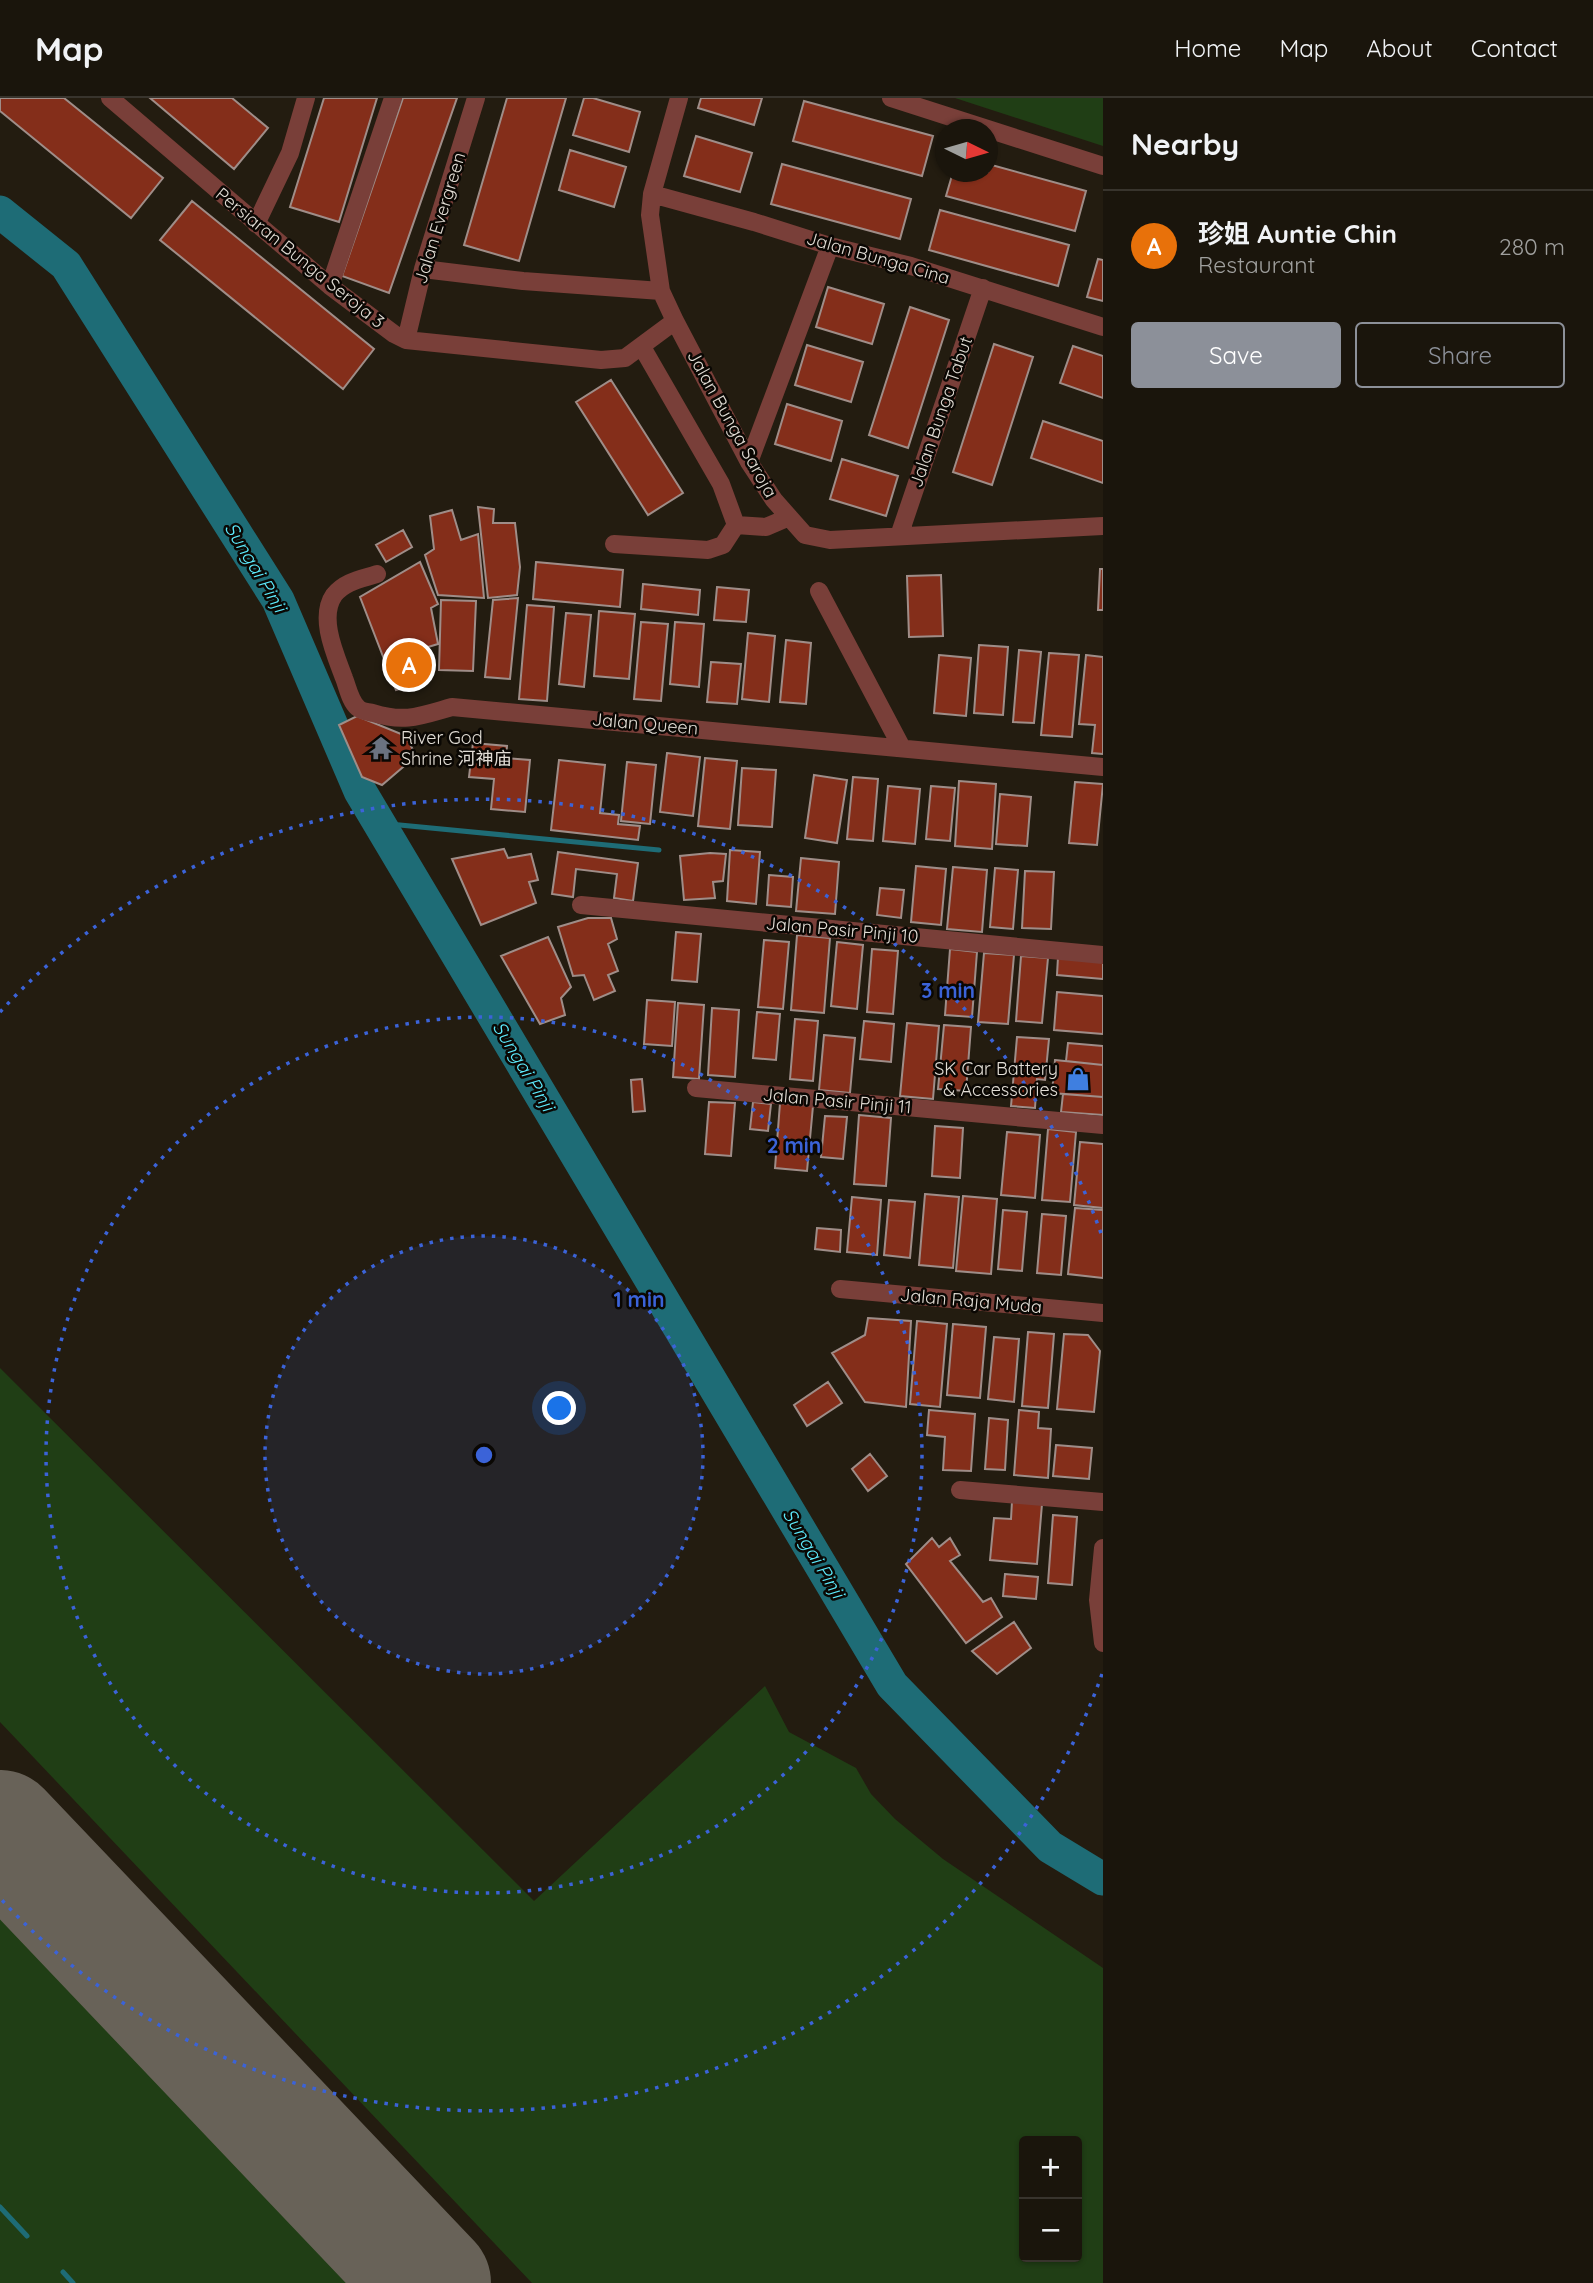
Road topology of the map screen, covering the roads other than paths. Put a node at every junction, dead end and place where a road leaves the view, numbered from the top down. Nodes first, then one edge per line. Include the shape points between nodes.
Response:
1 (110, 98) edge
2 (306, 98) edge
3 (393, 98) edge
4 (476, 98) edge
5 (679, 98) edge
6 (891, 98) edge
7 (1103, 166) edge
8 (652, 194) junction
9 (256, 224) junction
10 (830, 246) junction
11 (423, 269) junction
12 (330, 286) junction
13 (983, 288) junction
14 (661, 291) junction
15 (675, 321) junction
16 (1103, 327) edge
17 (406, 340) junction
18 (642, 347) junction
19 (749, 462) junction
20 (787, 518) junction
21 (736, 525) junction
22 (1103, 526) edge
23 (899, 536) junction
24 (614, 544) dead end
25 (377, 574) dead end
26 (819, 591) dead end
27 (902, 748) junction
28 (1103, 767) edge
29 (580, 905) dead end
30 (1103, 954) edge
31 (696, 1088) dead end
32 (1103, 1125) edge
33 (840, 1289) dead end
34 (1103, 1313) edge
35 (960, 1490) dead end
36 (1103, 1502) edge
37 (1103, 1548) edge
38 (1102, 1641) edge

1 - 9 street, Persiaran Bunga Seroja 3
2 - 9 street via 290,153
3 - 12 street
4 - 11 street, Jalan Evergreen
5 - 8 street, Jalan Bunga Saroja
6 - 7 street
8 - 10 street, Jalan Bunga Cina
8 - 14 street, Jalan Bunga Saroja via 650,215
9 - 12 street, Persiaran Bunga Seroja 3
10 - 13 street, Jalan Bunga Cina
10 - 19 street
11 - 14 street
11 - 17 street, Jalan Evergreen
12 - 17 street, Persiaran Bunga Seroja 3
13 - 16 street, Jalan Bunga Cina
13 - 23 street, Jalan Bunga Tabut
14 - 15 street, Jalan Bunga Saroja
15 - 18 street, Persiaran Bunga Seroja 3
15 - 19 street, Jalan Bunga Saroja
17 - 18 street, Persiaran Bunga Seroja 3 via 601,360 625,358
18 - 21 street via 721,484
19 - 20 street, Jalan Bunga Saroja
20 - 21 street via 766,527
20 - 23 street, Jalan Bunga Saroja via 805,535 830,540
21 - 24 street via 723,545 709,550
22 - 23 street, Jalan Bunga Saroja
25 - 27 street, Jalan Queen via 349,583 334,596 328,611 332,646 359,709 398,720 452,707
26 - 27 street
27 - 28 street, Jalan Queen
29 - 30 street, Jalan Pasir Pinji 10
31 - 32 street, Jalan Pasir Pinji 11
33 - 34 street, Jalan Raja Muda
35 - 36 street
37 - 38 street via 1098,1600

